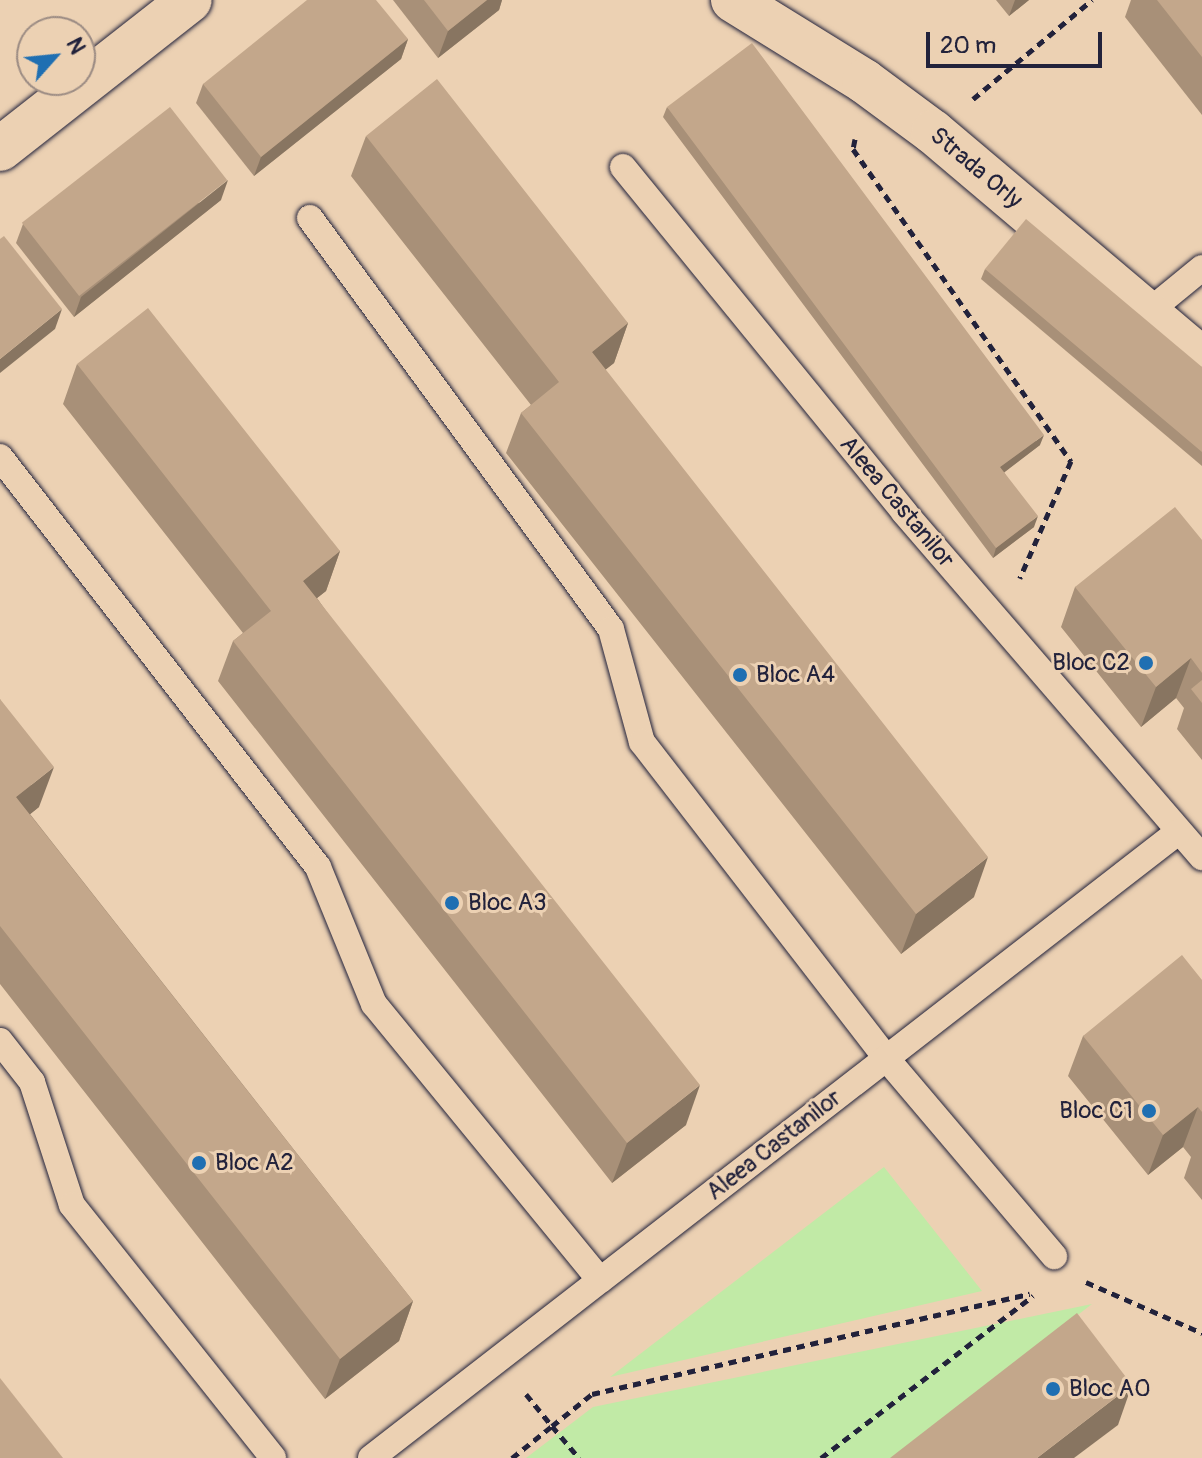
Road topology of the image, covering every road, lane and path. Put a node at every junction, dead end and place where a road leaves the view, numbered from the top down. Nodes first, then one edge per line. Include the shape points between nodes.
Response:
1 (733, 0) edge
2 (1092, 0) edge
3 (186, 1) edge
4 (864, 81) junction
5 (933, 132) junction
6 (0, 149) edge
7 (623, 167) dead end
8 (310, 218) dead end
9 (1202, 268) edge
10 (1147, 313) junction
11 (1202, 359) edge
12 (0, 457) edge
13 (1001, 623) junction
14 (1178, 832) junction
15 (1202, 857) edge
16 (0, 1041) edge
17 (886, 1058) junction
18 (1054, 1256) joint
19 (600, 1280) junction
20 (1086, 1282) junction
21 (1073, 1285) dead end
22 (1202, 1333) edge
23 (498, 1359) junction
24 (552, 1426) junction
25 (273, 1458) edge
26 (371, 1458) edge
27 (512, 1458) edge
28 (579, 1458) edge
29 (821, 1458) edge

1 - 4 street, Strada Orly
2 - 5 path
3 - 6 street
4 - 5 street, Strada Orly
4 - 13 path via 853,149 1071,461
5 - 10 street, Strada Orly
7 - 13 lane, Aleea Castanilor
8 - 17 lane via 611,629 642,742
9 - 10 lane
10 - 11 street, Strada Orly
12 - 19 lane via 318,867 374,1004
13 - 14 lane, Aleea Castanilor
14 - 15 lane, Aleea Castanilor
14 - 17 lane, Aleea Castanilor
16 - 25 lane via 32,1082 72,1205
17 - 18 lane
17 - 19 lane, Aleea Castanilor
18 - 20 path
19 - 23 lane, Aleea Castanilor
20 - 21 path
20 - 22 path
23 - 24 path
23 - 26 lane, Aleea Castanilor
24 - 27 path
24 - 28 path
24 - 29 path via 592,1394 1036,1293

